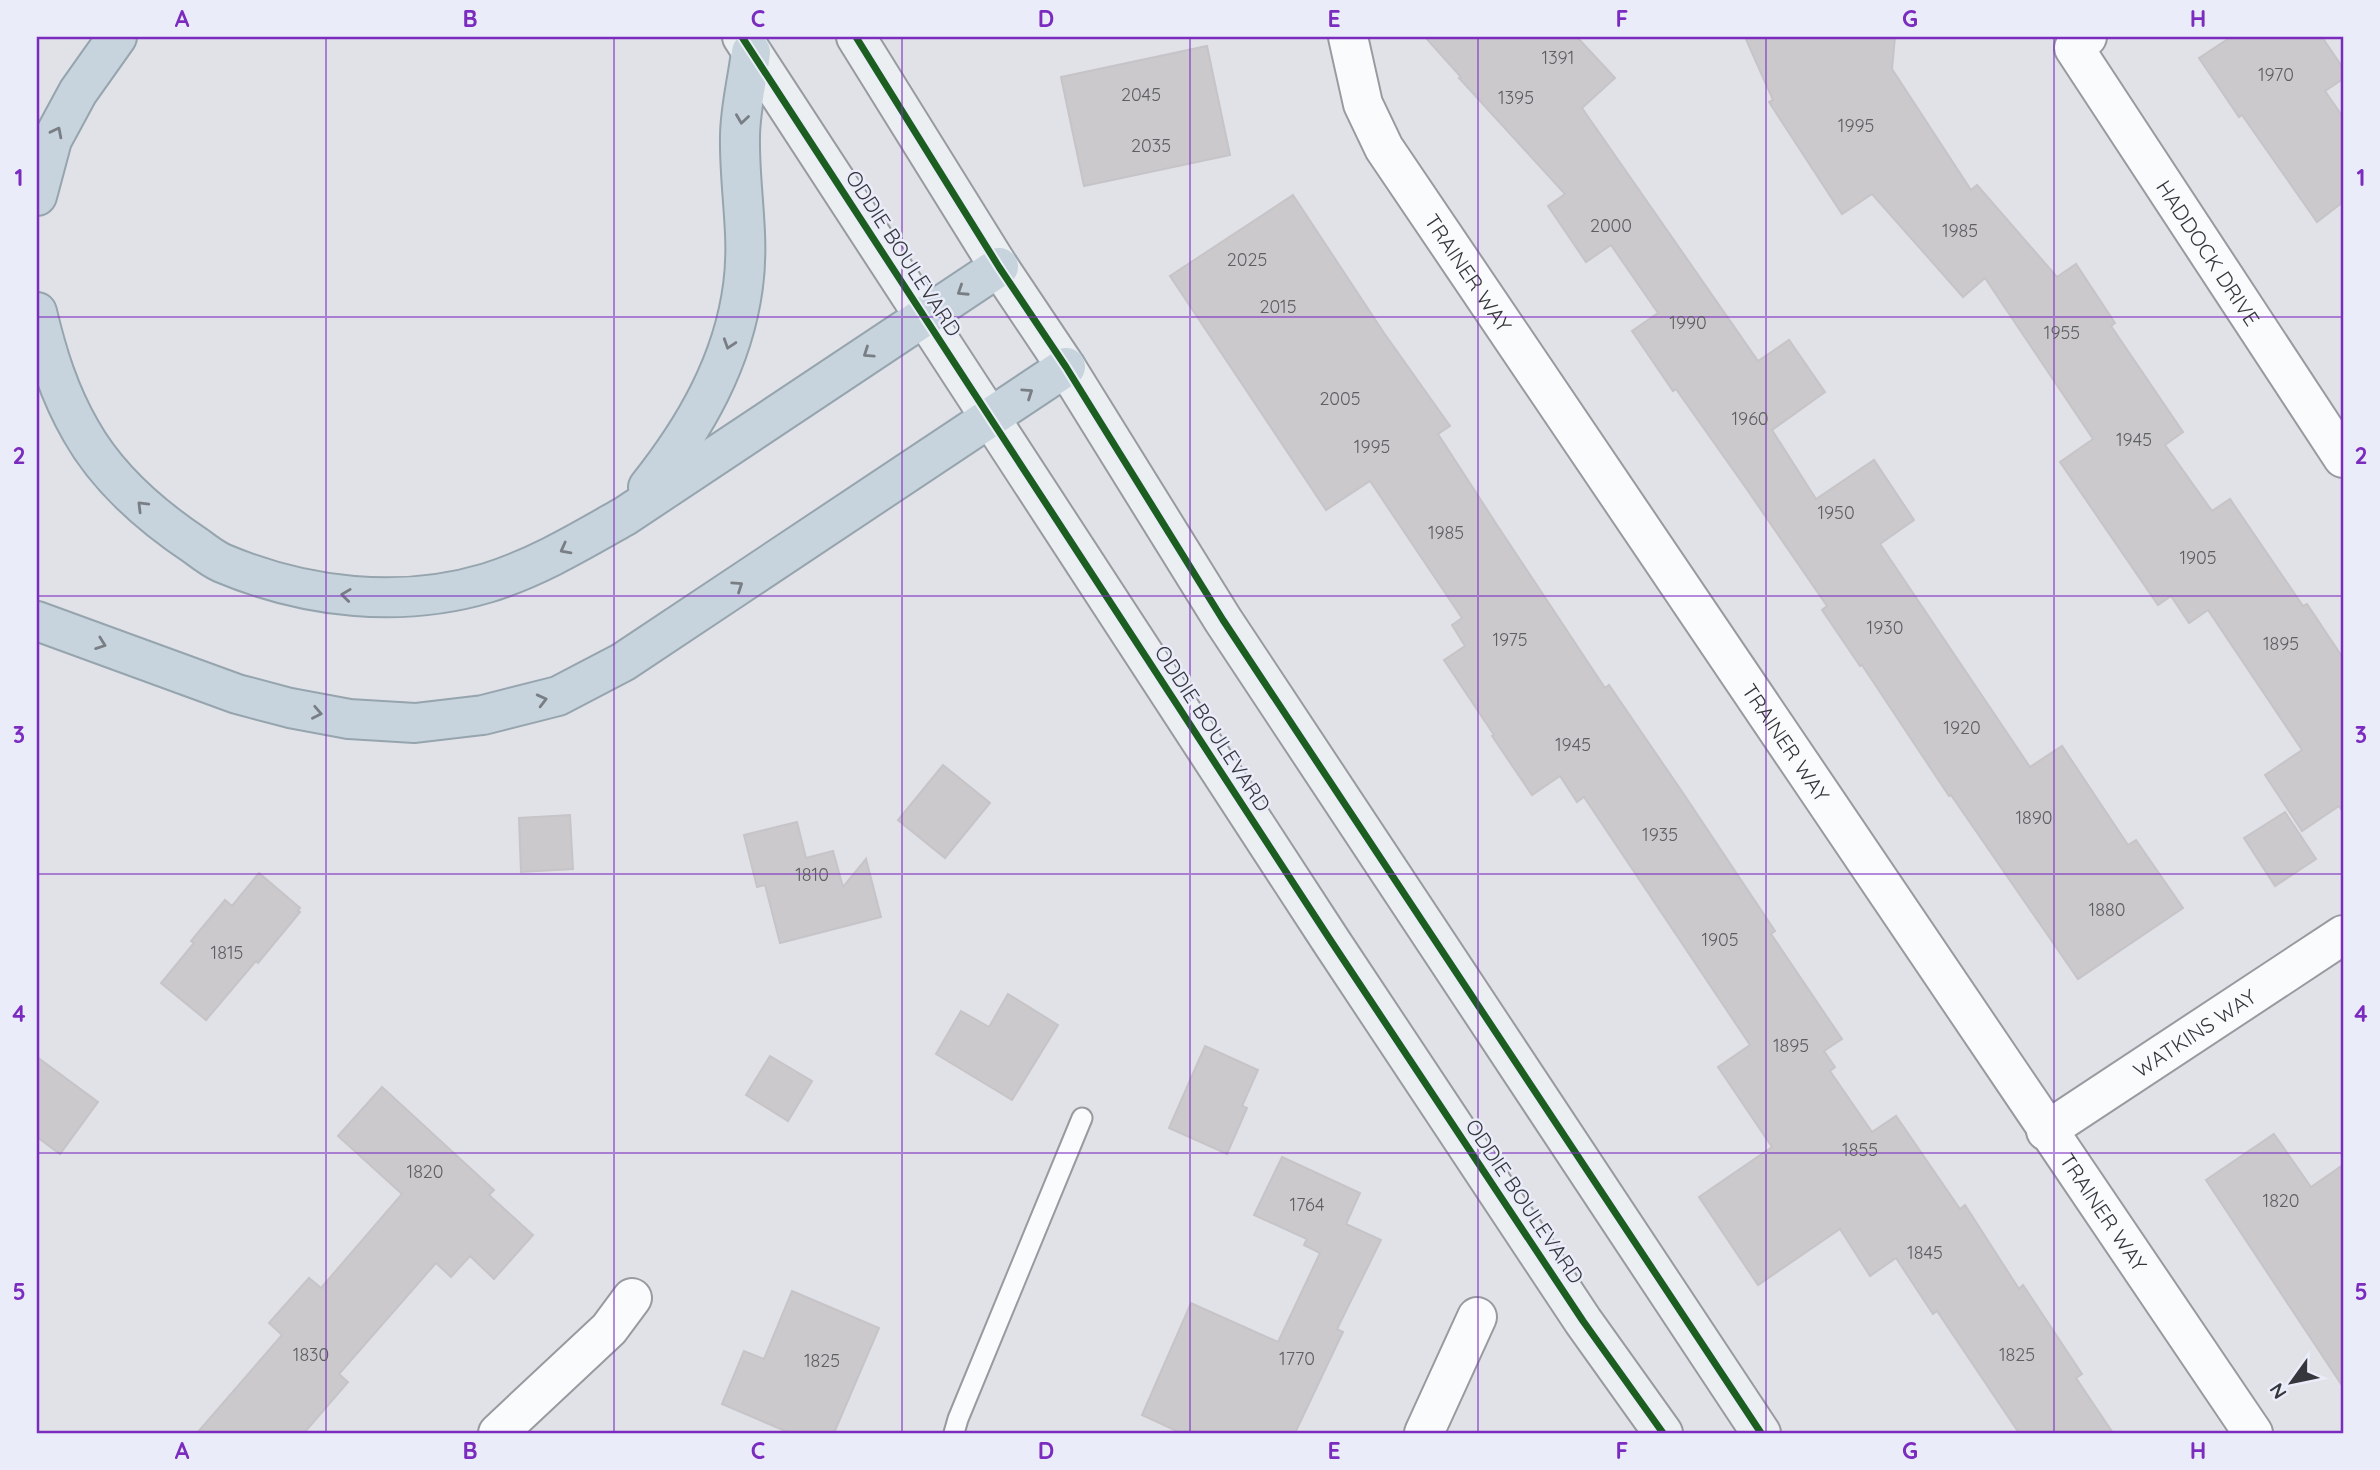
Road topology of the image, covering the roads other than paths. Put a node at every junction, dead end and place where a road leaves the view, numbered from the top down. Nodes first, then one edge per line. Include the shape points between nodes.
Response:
1 (117, 37) edge
2 (856, 37) edge
3 (1348, 37) edge
4 (2080, 42) edge
5 (747, 44) edge
6 (37, 196) edge
7 (999, 267) junction
8 (37, 312) edge
9 (925, 316) junction
10 (1066, 367) junction
11 (990, 418) junction
12 (2343, 458) edge
13 (625, 516) junction
14 (37, 621) edge
15 (2343, 934) edge
16 (1082, 1118) dead end
17 (2046, 1131) junction
18 (632, 1298) dead end
19 (1477, 1317) dead end
20 (498, 1433) edge
21 (954, 1433) edge
22 (1424, 1433) edge
23 (1663, 1433) edge
24 (1760, 1433) edge
25 (2253, 1433) edge

6 -> 1 highway via 52,140 78,92
2 - 7 main road
3 - 17 street, TRAINER WAY via 1363,104 1384,148
4 - 12 street, HADDOCK DRIVE
5 - 9 main road, ODDIE BOULEVARD
5 -> 13 highway via 740,135 746,221 744,286 730,346 704,406 676,452
7 -> 9 highway
7 - 10 main road
13 -> 8 highway via 561,552 487,583 413,598 348,597 283,584 220,563 159,522 116,480 81,432 51,367
9 - 11 main road, ODDIE BOULEVARD
9 -> 13 highway
11 -> 10 highway
10 - 24 main road via 1223,620
14 -> 11 highway via 237,694 290,708 349,719 415,723 483,715 558,696 623,662
11 - 23 main road, ODDIE BOULEVARD via 1346,964 1583,1321
15 - 17 street, WATKINS WAY
16 - 21 lane
17 - 25 street, TRAINER WAY
18 - 20 street via 609,1329
19 - 22 street

